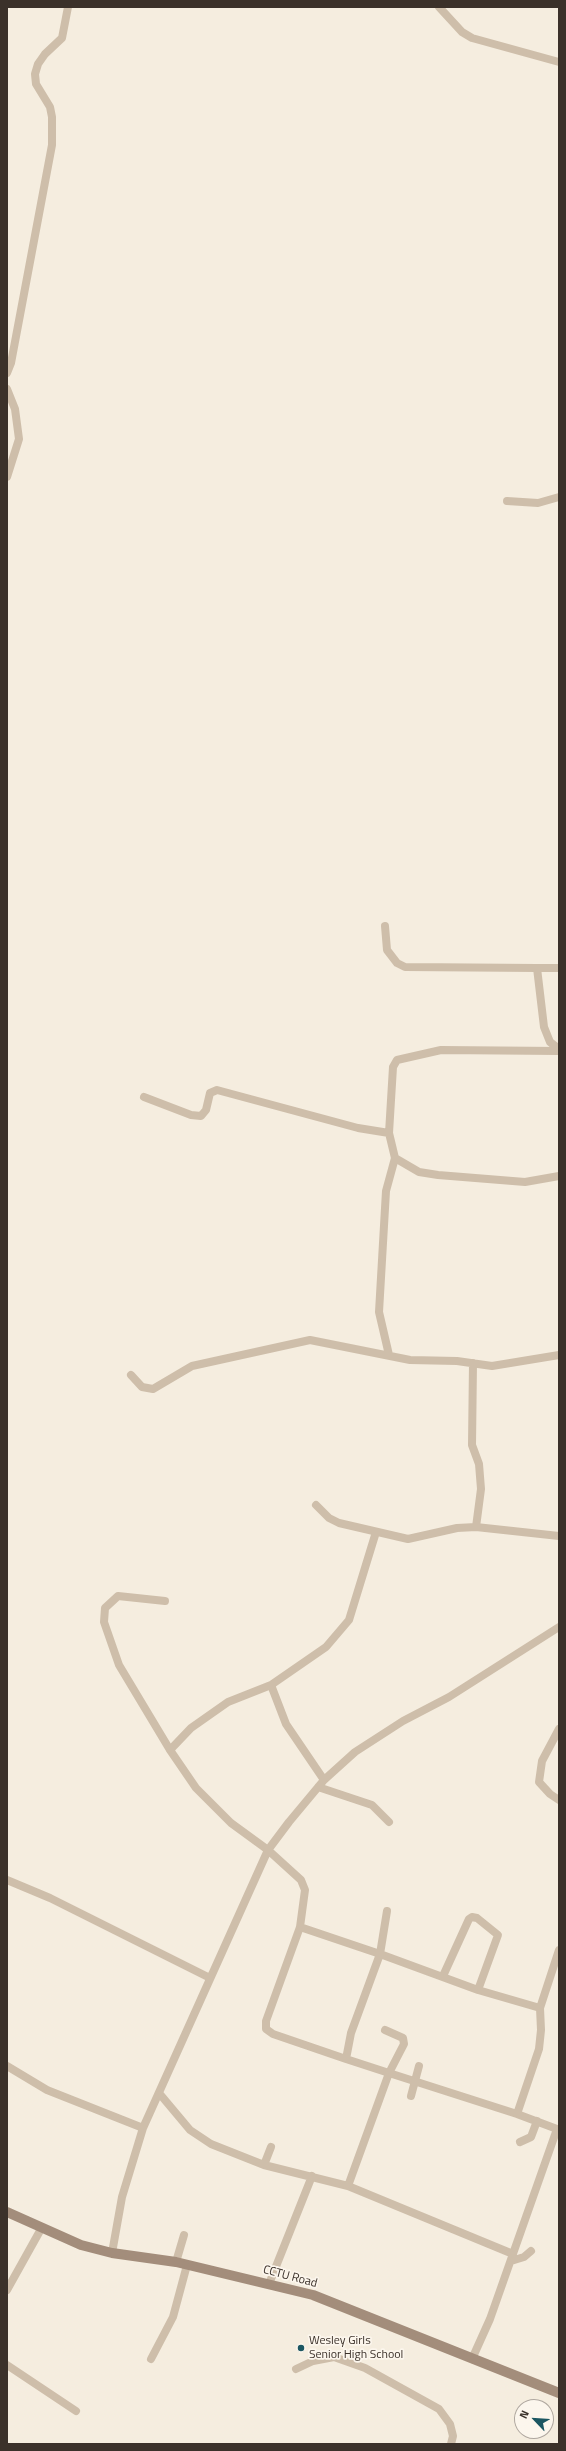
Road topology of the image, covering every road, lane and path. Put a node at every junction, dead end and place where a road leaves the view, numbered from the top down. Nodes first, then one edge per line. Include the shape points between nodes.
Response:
1 (68, 7) edge
2 (438, 7) edge
3 (559, 62) edge
4 (7, 373) edge
5 (7, 390) edge
6 (7, 477) edge
7 (559, 497) edge
8 (507, 501) dead end
9 (385, 926) dead end
10 (537, 968) junction
11 (559, 968) edge
12 (559, 1050) edge
13 (144, 1097) dead end
14 (389, 1133) junction
15 (395, 1158) junction
16 (559, 1176) edge
17 (389, 1355) junction
18 (559, 1356) edge
19 (473, 1363) junction
20 (130, 1375) dead end
21 (316, 1505) dead end
22 (476, 1527) junction
23 (376, 1532) junction
24 (559, 1536) edge
25 (164, 1601) dead end
26 (559, 1626) edge
27 (271, 1685) junction
28 (559, 1729) edge
29 (170, 1750) junction
30 (324, 1780) junction
31 (318, 1787) junction
32 (559, 1800) edge
33 (389, 1822) dead end
34 (268, 1850) junction
35 (7, 1880) edge
36 (387, 1911) dead end
37 (300, 1927) junction
38 (559, 1950) edge
39 (380, 1954) junction
40 (443, 1976) junction
41 (210, 1978) junction
42 (478, 1990) junction
43 (540, 2008) junction
44 (385, 2030) dead end
45 (346, 2059) junction
46 (7, 2066) edge
47 (419, 2066) dead end
48 (389, 2073) junction
49 (415, 2082) junction
50 (159, 2093) junction
51 (411, 2096) dead end
52 (517, 2114) junction
53 (537, 2121) junction
54 (143, 2128) junction
55 (558, 2129) edge
56 (520, 2142) dead end
57 (271, 2146) dead end
58 (264, 2165) junction
59 (312, 2176) junction
60 (348, 2186) junction
61 (7, 2212) edge
62 (41, 2229) junction
63 (184, 2235) dead end
64 (531, 2252) dead end
65 (112, 2253) junction
66 (512, 2258) junction
67 (176, 2262) junction
68 (187, 2266) junction
69 (270, 2284) junction
70 (7, 2290) edge
71 (151, 2359) dead end
72 (472, 2359) junction
73 (7, 2365) edge
74 (296, 2369) dead end
75 (559, 2393) edge
76 (76, 2411) dead end
77 (451, 2444) edge

1 - 4 street via 62,38 42,59 35,74 36,84 50,107 52,145
2 - 3 street via 462,32 472,38
5 - 6 street via 15,409 19,439
7 - 8 street via 538,503
9 - 10 street via 387,950 394,960 405,967
10 - 11 street
10 - 12 street via 544,1027 550,1042
12 - 14 street via 442,1050 397,1060 393,1067
13 - 14 street via 191,1115 201,1116 206,1110 210,1093 217,1090 358,1128
14 - 15 street
15 - 16 street via 419,1172 438,1175 525,1182
15 - 17 street via 386,1191 379,1312
17 - 19 street via 410,1360
17 - 20 street via 310,1340 192,1366 153,1389 142,1387
18 - 19 street via 492,1366
19 - 22 street via 472,1445 479,1464 481,1489
21 - 23 street via 329,1518 339,1523
22 - 23 street via 457,1528 408,1539
22 - 24 street
23 - 27 street via 349,1620 326,1647
25 - 29 street via 118,1596 105,1608 104,1622 119,1665
26 - 30 street via 449,1697 403,1721 355,1752
27 - 29 street via 228,1702 191,1728
27 - 30 street via 286,1724
28 - 32 street via 542,1761 539,1782
29 - 34 street via 196,1788 231,1823
30 - 31 street
31 - 33 street via 372,1805
31 - 34 street
34 - 37 street via 300,1880 305,1890
34 - 41 street
35 - 41 street via 50,1898
36 - 39 street
37 - 39 street
37 - 45 street via 266,2020 266,2029 273,2034
38 - 43 street
39 - 40 street
39 - 45 street via 351,2033
40 - 42 street
40 - 42 street via 469,1919 477,1918 498,1935
41 - 50 street
42 - 43 street
43 - 52 street via 539,2049
44 - 48 street via 403,2038 404,2044
45 - 48 street
46 - 54 street via 52,2092
47 - 49 street
48 - 49 street
48 - 60 street
49 - 51 street
49 - 52 street
50 - 54 street
50 - 58 street via 190,2130 211,2144
52 - 53 street
53 - 55 street
53 - 56 street via 531,2137
54 - 65 street via 122,2197
55 - 66 street
57 - 58 street
58 - 59 street
59 - 60 street
59 - 69 street
60 - 66 street
61 - 62 street, CCTU Road
62 - 65 street, CCTU Road
62 - 70 street
63 - 67 street
64 - 66 street via 524,2257
65 - 67 street, CCTU Road
66 - 72 street via 490,2320
67 - 68 street, CCTU Road
68 - 69 street, CCTU Road
68 - 71 street via 172,2317
69 - 72 street, CCTU Road via 312,2295
72 - 75 street, CCTU Road
73 - 76 street
74 - 77 street via 313,2361 334,2357 365,2368 439,2409 450,2424 453,2436

